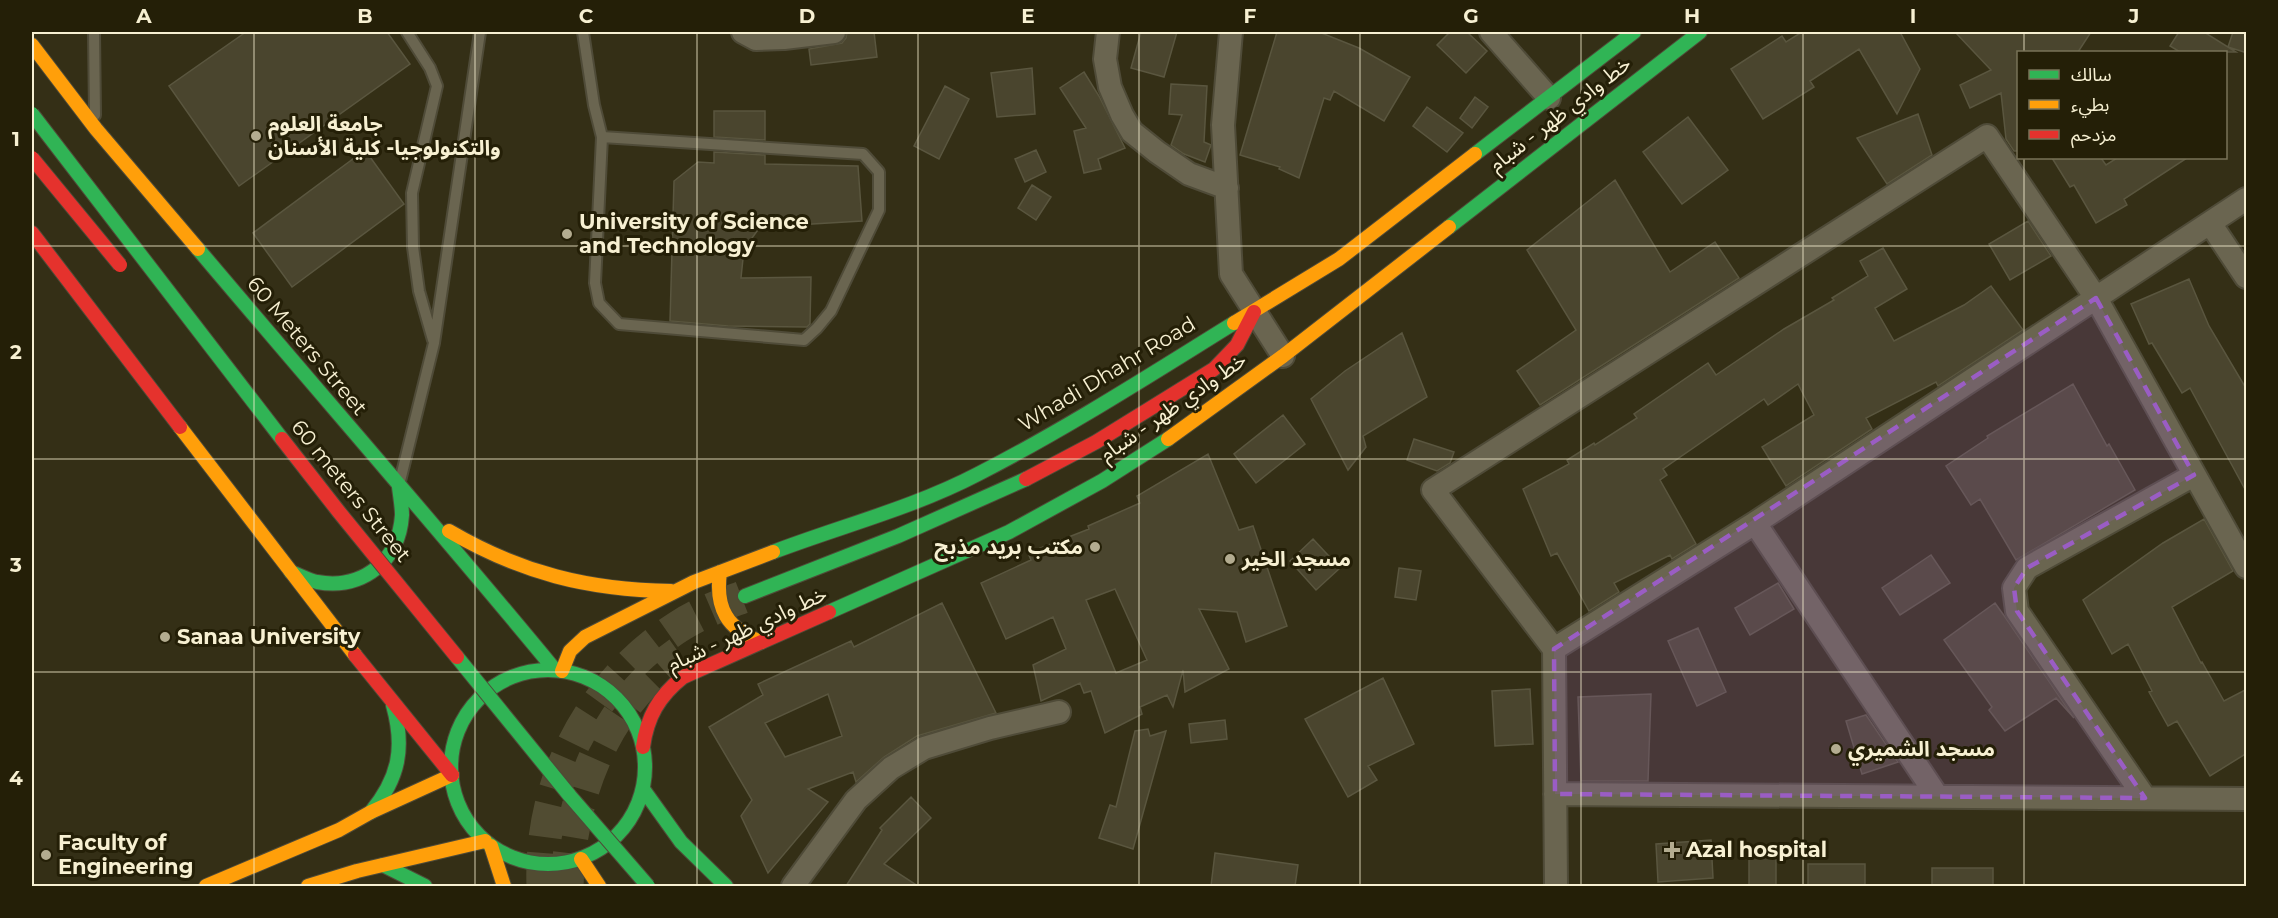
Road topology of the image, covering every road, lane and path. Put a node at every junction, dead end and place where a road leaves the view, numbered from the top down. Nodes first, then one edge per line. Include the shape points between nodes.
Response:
1 (84, 32) edge
2 (407, 32) edge
3 (480, 32) edge
4 (583, 32) edge
5 (743, 32) edge
6 (834, 32) edge
7 (1108, 32) edge
8 (1231, 32) edge
9 (1491, 32) edge
10 (1634, 32) edge
11 (1701, 32) edge
12 (94, 37) edge
13 (32, 45) edge
14 (1549, 98) junction
15 (32, 114) edge
16 (96, 129) junction
17 (602, 137) junction
18 (32, 158) edge
19 (1227, 188) junction
20 (2247, 199) edge
21 (2210, 223) junction
22 (32, 233) edge
23 (125, 272) dead end
24 (2247, 277) edge
25 (2096, 298) junction
26 (1255, 310) junction
27 (434, 343) junction
28 (1283, 356) junction
29 (1107, 461) dead end
30 (2194, 474) junction
31 (399, 487) junction
32 (424, 514) junction
33 (1755, 523) junction
34 (353, 561) dead end
35 (2247, 567) edge
36 (291, 572) junction
37 (720, 572) junction
38 (374, 589) dead end
39 (675, 591) junction
40 (745, 596) tunnel mouth
41 (761, 642) junction
42 (1554, 649) junction
43 (559, 670) junction
44 (461, 696) dead end
45 (393, 704) junction
46 (1059, 712) dead end
47 (483, 722) dead end
48 (643, 747) junction
49 (452, 775) junction
50 (643, 789) junction
51 (1555, 794) junction
52 (1937, 796) junction
53 (2145, 798) junction
54 (2247, 799) edge
55 (371, 812) junction
56 (488, 843) junction
57 (584, 844) dead end
58 (581, 859) junction
59 (599, 861) dead end
60 (383, 865) junction
61 (206, 886) edge
62 (308, 886) edge
63 (425, 886) edge
64 (504, 886) edge
65 (599, 886) edge
66 (648, 886) edge
67 (726, 886) edge
68 (793, 886) edge
69 (1556, 886) edge

1 - 12 lane
2 - 27 lane via 437,86 412,193 419,291
3 - 27 lane
4 - 17 lane
5 - 6 street via 756,39
7 - 19 street via 1105,58 1110,87 1132,132 1189,174
8 - 19 street via 1223,125
9 - 14 street
10 - 14 main road, Whadi Dhahr Road
11 - 28 main road, خط وادي ظهر - شبام
12 - 16 lane
13 - 16 main road, 60 Meters Street
14 - 26 main road, Whadi Dhahr Road via 1339,259
15 - 66 main road, 60 meters Street, bridge via 339,512
16 - 31 main road, 60 Meters Street
17 - 17 lane via 863,154 879,172 879,210 831,311 818,328 804,340 619,324 598,303 595,283
18 - 23 main road, bridge
19 - 26 street via 1232,274
20 - 21 street
21 - 24 street
21 - 25 street
22 - 36 main road
25 - 30 street
25 - 33 street
25 - 42 street via 1987,136 1433,490
26 - 28 street
26 - 37 main road, Whadi Dhahr Road via 977,475 900,509
26 - 40 main road via 1246,330 1223,361 1080,451 934,523
27 - 31 lane
28 - 29 main road via 1239,371 1155,432
28 - 41 main road, خط وادي ظهر - شبام via 1178,433 1010,532
30 - 35 street
30 - 53 street via 2027,567 2014,588 2017,611
31 - 32 main road, 60 Meters Street
31 - 36 main road via 402,527 396,547 376,570 349,584 329,585
32 - 39 main road via 481,549 543,574 609,589
32 - 43 main road, 60 Meters Street
33 - 42 street
33 - 52 street
34 - 38 main road, 60 meters Street
36 - 45 main road
37 - 39 main road, Whadi Dhahr Road
37 - 41 main road via 718,595 725,617 740,633
39 - 43 main road, Whadi Dhahr Road via 585,637 570,651
41 - 48 main road, خط وادي ظهر - شبام via 671,685 654,706
42 - 51 street
43 - 48 main road via 582,675 615,696 638,728
43 - 49 main road via 514,676 480,698 457,734
44 - 47 main road
45 - 49 main road
45 - 55 main road via 400,732 399,761 389,789
46 - 68 street via 924,748 891,768 856,800
48 - 50 main road
49 - 55 main road
49 - 56 main road via 462,811
50 - 58 main road via 627,824 599,850
50 - 67 main road via 681,842
51 - 52 street
51 - 69 street
52 - 53 street
53 - 54 street
55 - 61 main road via 339,830
56 - 58 main road via 522,861 555,869
56 - 60 main road
56 - 64 main road
57 - 59 main road
58 - 65 main road
60 - 62 main road
60 - 63 main road

